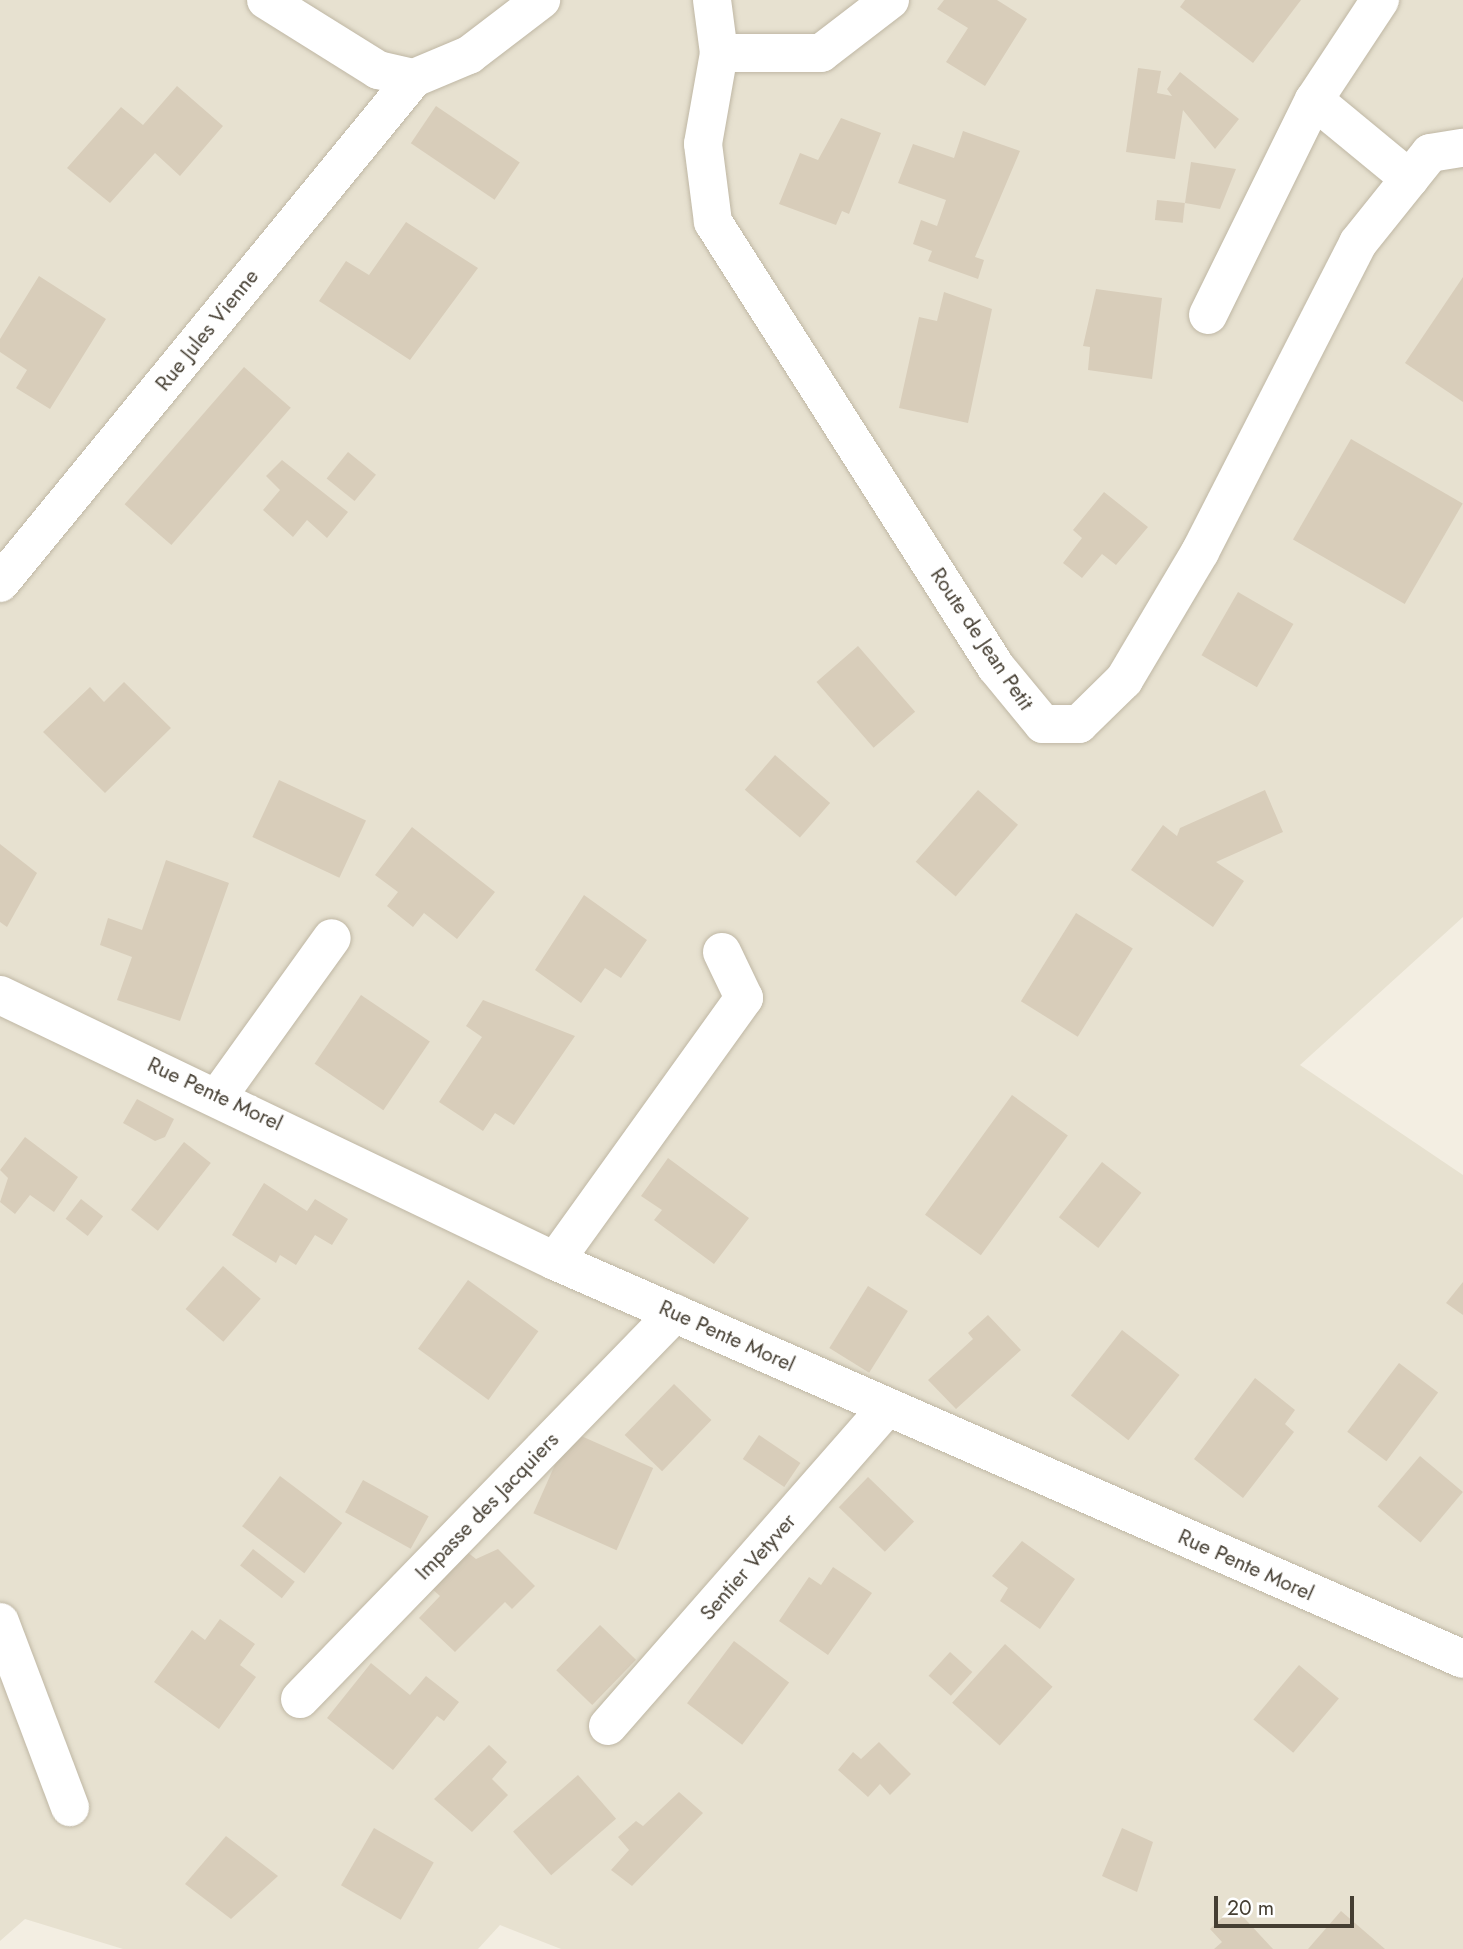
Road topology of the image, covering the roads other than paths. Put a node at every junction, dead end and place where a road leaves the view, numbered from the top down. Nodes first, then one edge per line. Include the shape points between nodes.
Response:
1 (266, 0) edge
2 (541, 0) edge
3 (712, 0) edge
4 (890, 0) edge
5 (1380, 0) edge
6 (719, 53) junction
7 (414, 78) junction
8 (1314, 100) junction
9 (1463, 148) edge
10 (1409, 178) junction
11 (1208, 315) dead end
12 (0, 583) edge
13 (332, 938) dead end
14 (722, 952) dead end
15 (0, 995) edge
16 (219, 1095) junction
17 (555, 1261) junction
18 (675, 1313) junction
19 (887, 1407) junction
20 (0, 1622) edge
21 (1463, 1659) edge
22 (300, 1699) dead end
23 (608, 1726) dead end
24 (70, 1807) dead end

1 - 7 street via 378,70
2 - 7 street via 469,55
3 - 6 street, Route de Jean Petit
4 - 6 street via 821,52
5 - 8 street
6 - 10 street, Route de Jean Petit via 703,144 713,222 996,667 1043,724 1080,724 1124,680 1200,552 1358,243
7 - 12 street, Rue Jules Vienne
8 - 10 street
8 - 11 street
9 - 10 street, Route de Jean Petit via 1430,153
13 - 16 street
14 - 17 street via 744,998
15 - 16 street, Rue Pente Morel
16 - 17 street, Rue Pente Morel
17 - 18 street, Rue Pente Morel
18 - 19 street, Rue Pente Morel
18 - 22 street, Impasse des Jacquiers
19 - 21 street, Rue Pente Morel
19 - 23 street, Sentier Vetyver
20 - 24 street

